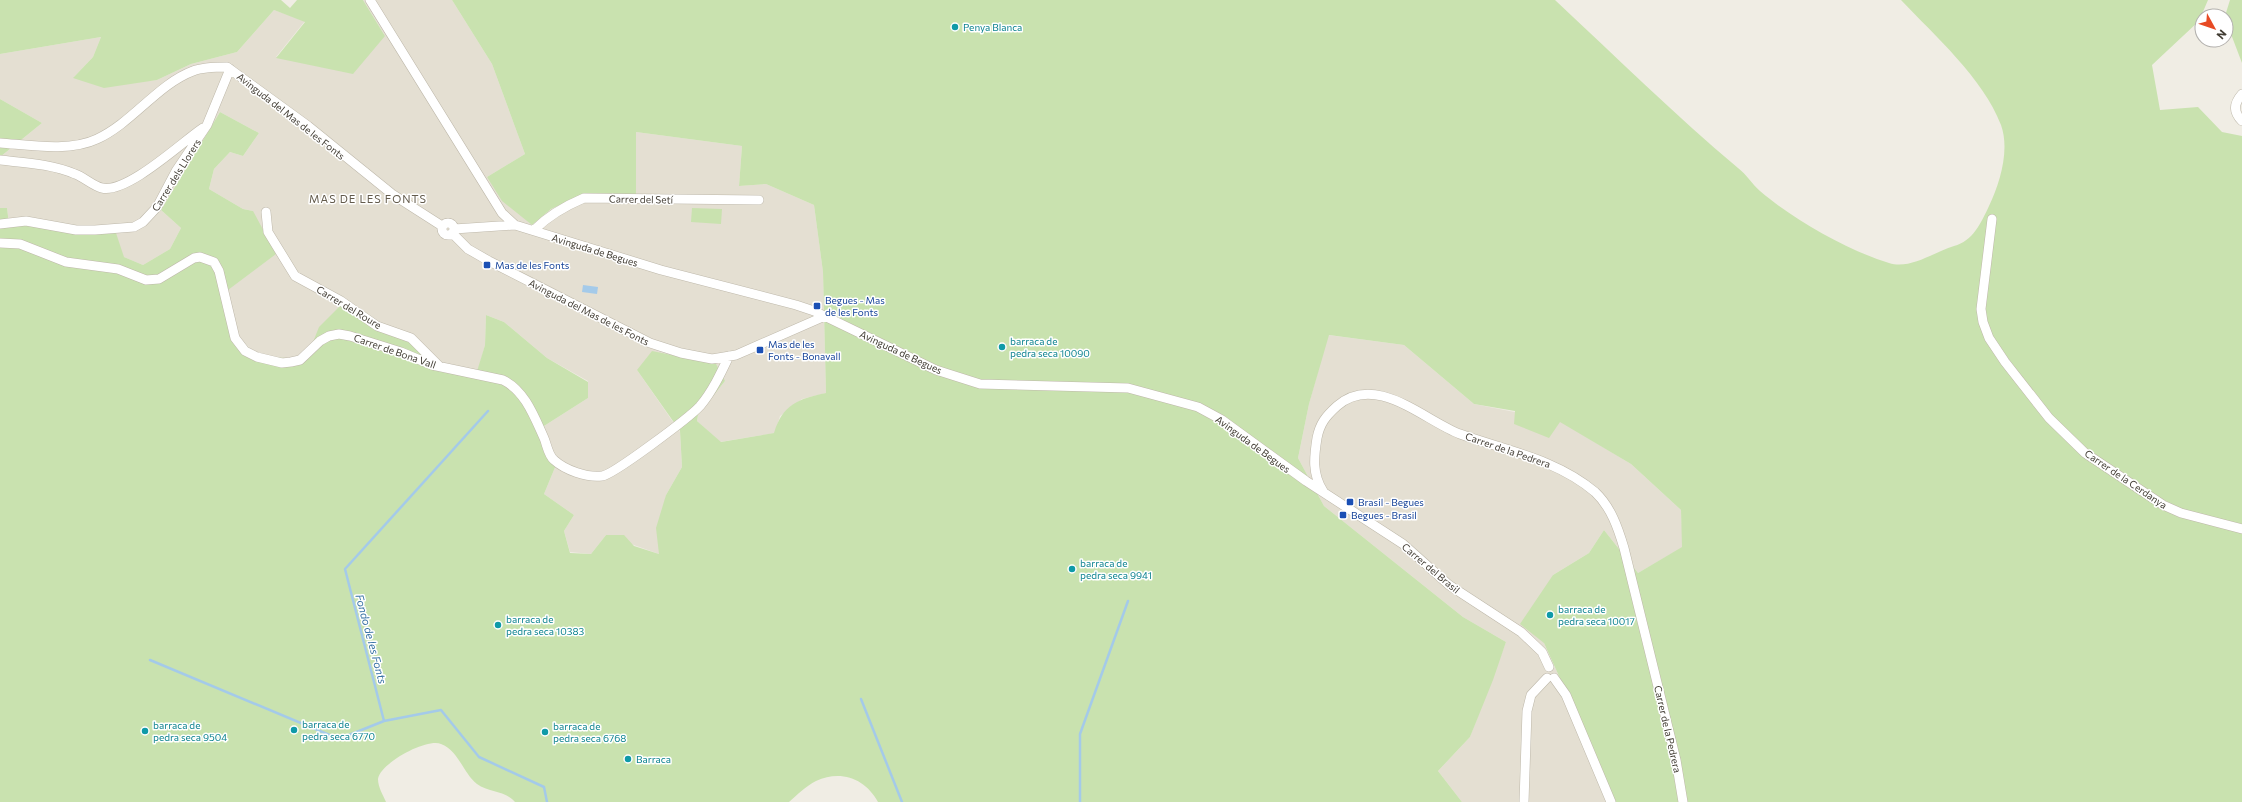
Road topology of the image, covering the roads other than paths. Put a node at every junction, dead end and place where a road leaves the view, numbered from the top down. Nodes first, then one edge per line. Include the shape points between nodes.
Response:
1 (370, 0) edge
2 (230, 69) junction
3 (2242, 94) edge
4 (2242, 121) edge
5 (208, 125) junction
6 (0, 143) edge
7 (0, 160) edge
8 (759, 200) dead end
9 (266, 212) dead end
10 (1992, 218) dead end
11 (0, 224) edge
12 (515, 225) junction
13 (534, 230) junction
14 (453, 231) junction
15 (0, 243) edge
16 (825, 316) junction
17 (729, 356) junction
18 (440, 367) junction
19 (1323, 491) junction
20 (2242, 529) edge
21 (1550, 678) junction
22 (1524, 802) edge
23 (1611, 802) edge
24 (1683, 802) edge

1 - 12 street, Avinguda de Begues via 502,213
2 - 5 street, Carrer dels Llorers
2 - 6 street, Avinguda del Mas de les Fonts via 227,67 194,70 175,80 125,121 96,140 68,146
2 - 14 street, Avinguda del Mas de les Fonts via 308,126 392,194 442,226 444,233 448,235
3 - 4 street via 2236,105 2236,114
5 - 7 street, Carrer dels Llorers via 142,175 114,187 102,188 74,173 48,165
5 - 11 street, Carrer dels Llorers via 176,171 157,207 144,222 128,228 95,230 76,230 26,221
8 - 13 street, Carrer del Setí via 584,198 567,205
9 - 18 street, Carrer del Roure via 268,232 296,276 341,301 377,326 411,338
10 - 20 street, Carrer de la Cerdanya via 1982,309 1983,322 1989,338 2032,398 2085,453 2163,505 2181,513
12 - 13 street, Avinguda de Begues
12 - 14 street, Avinguda de Begues
13 - 16 street, Avinguda de Begues via 603,253
14 - 17 street, Avinguda del Mas de les Fonts via 468,249 489,261 650,343 712,359
15 - 18 street, Carrer de Bona Vall via 20,244 66,262 118,269 146,280 160,279 194,258 208,259 214,262 219,271 235,338 246,351 257,357 282,363 300,360 324,339 339,334
16 - 17 street, Avinguda del Mas de les Fonts
16 - 19 street, Avinguda de Begues via 936,370 980,384 1128,388 1198,407 1222,420 1280,464
17 - 18 street, Carrer de Bona Vall via 700,406 692,414 609,474 595,477 583,475 554,460 523,397 512,384 489,375
19 - 21 street, Carrer del Brasil via 1403,544 1449,585 1521,632 1542,652 1549,667 1556,671
19 - 24 street, Carrer de la Pedrera via 1314,472 1314,454 1321,422 1340,404 1351,398 1377,396 1408,405 1457,433 1559,468 1596,493 1612,514 1624,548 1676,760
21 - 22 street via 1531,695 1527,710
21 - 23 street, Carrer del Brasil via 1566,695

